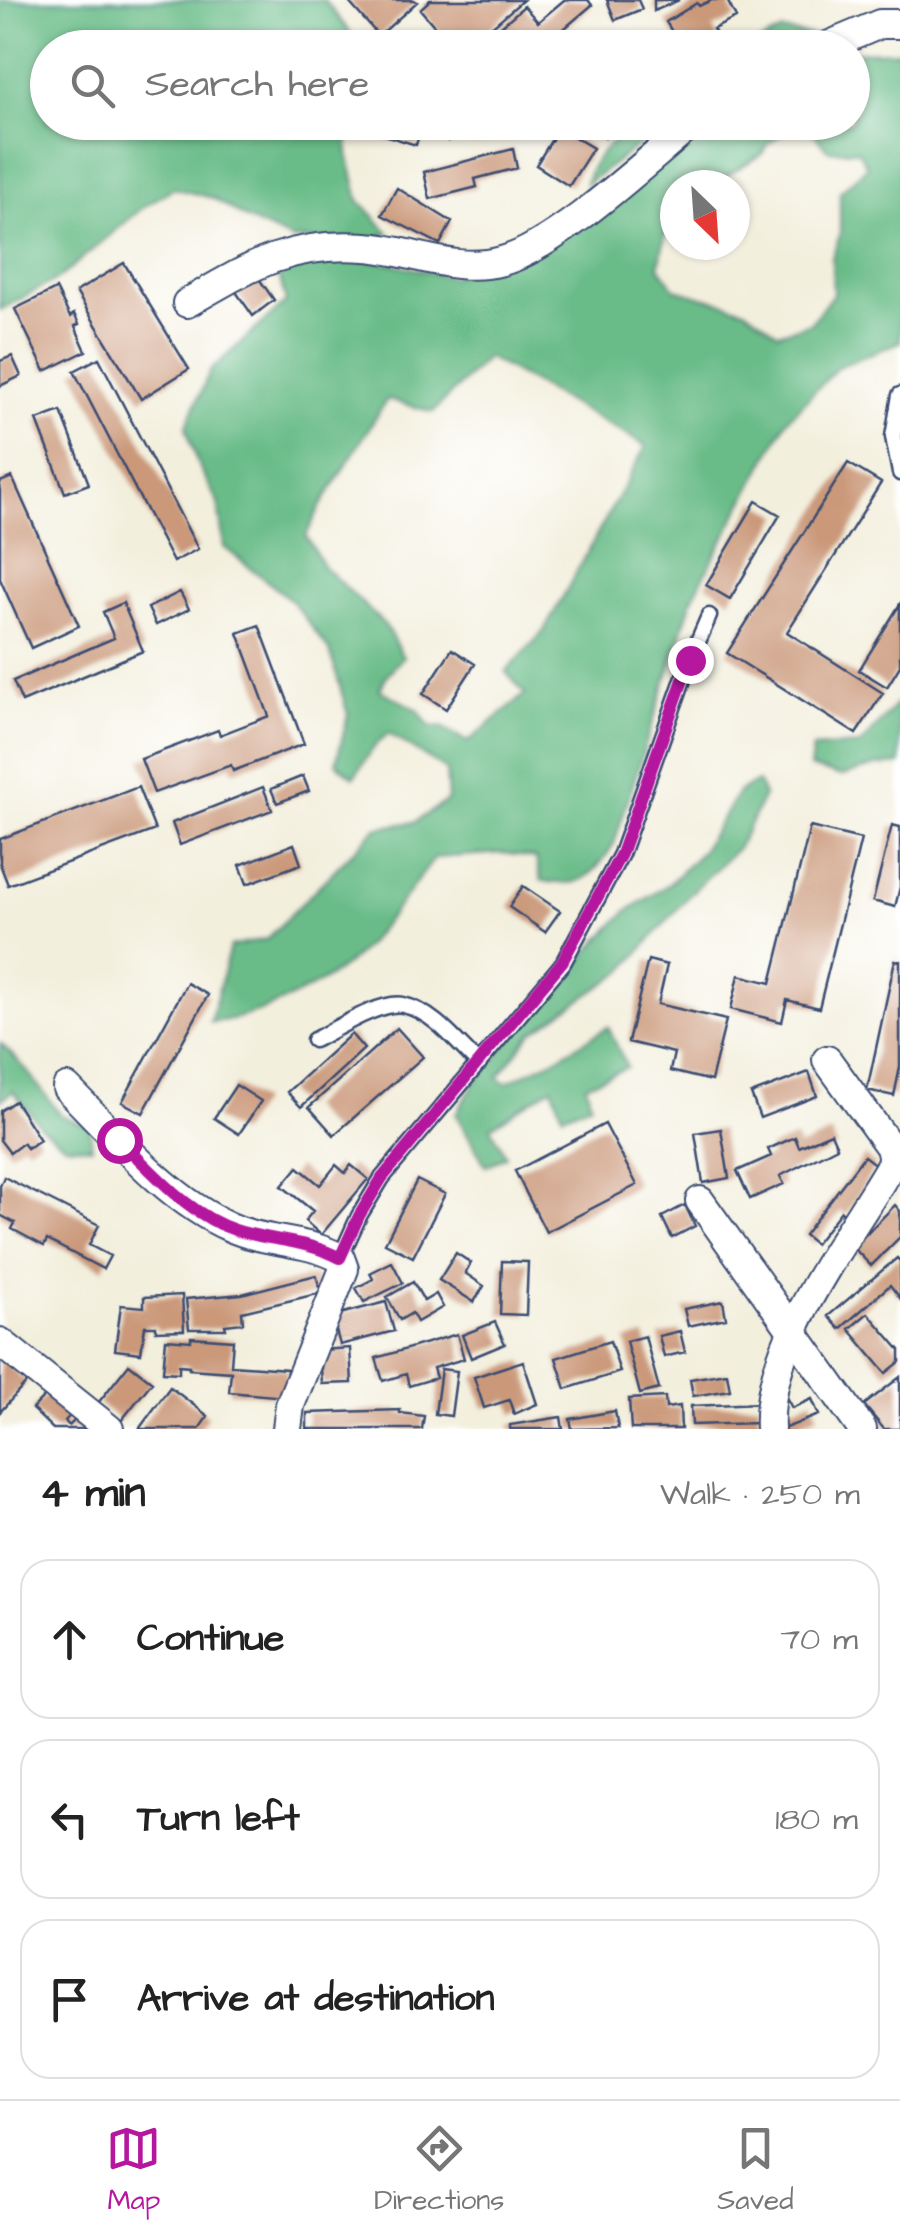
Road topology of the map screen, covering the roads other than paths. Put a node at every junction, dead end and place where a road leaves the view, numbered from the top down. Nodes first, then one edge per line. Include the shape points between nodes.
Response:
1 (900, 24) edge
2 (866, 30) edge
3 (672, 140) edge
4 (188, 304) dead end
5 (900, 395) edge
6 (900, 473) edge
7 (709, 616) dead end
8 (314, 1040) dead end
9 (827, 1060) dead end
10 (479, 1064) junction
11 (67, 1088) dead end
12 (700, 1201) dead end
13 (340, 1258) junction
14 (793, 1331) junction
15 (0, 1342) edge
16 (110, 1429) edge
17 (287, 1429) edge
18 (770, 1429) edge
19 (862, 1429) edge

1 - 2 street
3 - 4 street via 550,238 502,261 450,265 366,246 298,249 255,263
5 - 6 lane via 893,437
7 - 10 lane via 621,854 562,962
8 - 10 lane via 401,1004 428,1017
9 - 14 street via 890,1147 893,1161
10 - 13 lane via 382,1178
11 - 13 street via 192,1208 233,1229
12 - 14 street
13 - 17 street via 344,1269 290,1405
14 - 18 street via 768,1404
14 - 19 street
15 - 16 street

